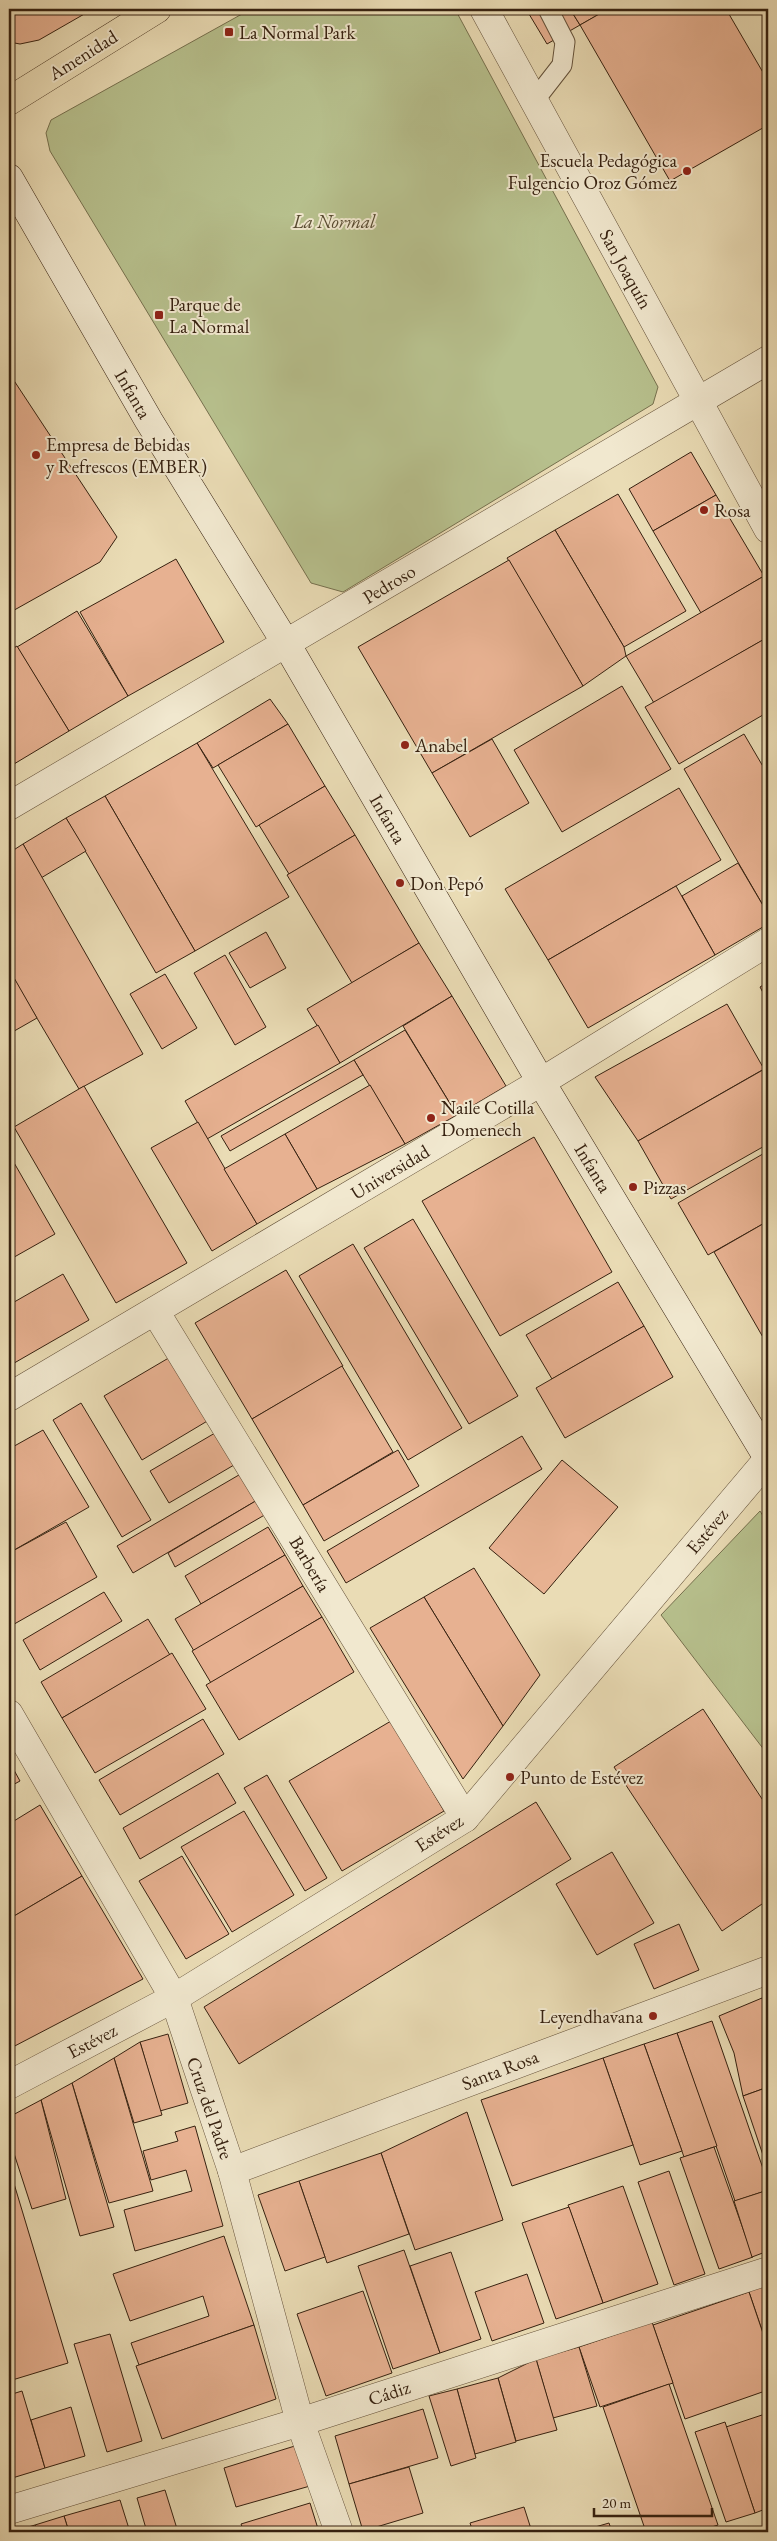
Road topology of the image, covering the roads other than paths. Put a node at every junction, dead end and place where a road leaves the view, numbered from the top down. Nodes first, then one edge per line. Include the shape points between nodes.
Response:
1 (157, 9) edge
2 (484, 9) edge
3 (548, 9) edge
4 (534, 100) junction
5 (9, 101) edge
6 (9, 178) edge
7 (768, 360) edge
8 (699, 401) junction
9 (768, 529) edge
10 (287, 645) junction
11 (9, 806) edge
12 (768, 942) edge
13 (541, 1082) junction
14 (156, 1311) junction
15 (9, 1396) edge
16 (768, 1459) edge
17 (9, 1714) edge
18 (465, 1818) junction
19 (768, 1970) edge
20 (174, 1998) junction
21 (9, 2085) edge
22 (232, 2171) junction
23 (768, 2271) edge
24 (300, 2422) junction
25 (9, 2510) edge
26 (339, 2532) edge

1 - 5 main road, Amenidad
2 - 4 street, San Joaquín
3 - 4 lane via 565,42 562,65
4 - 8 street, San Joaquín
6 - 10 street, Infanta via 149,421
7 - 8 street, Pedroso
8 - 9 street, San Joaquín
8 - 10 street, Pedroso
10 - 11 street, Pedroso
10 - 13 street, Infanta
12 - 13 street, Universidad
13 - 14 street, Universidad
13 - 16 street, Infanta
14 - 15 street, Universidad
14 - 18 street, Barbería
16 - 18 street, Estévez
17 - 20 street, Cruz del Padre
18 - 20 street, Estévez
19 - 22 street, Santa Rosa
20 - 21 street, Estévez
20 - 22 street, Cruz del Padre
22 - 24 street, Cruz del Padre
23 - 24 street, Cádiz
24 - 25 street, Cádiz
24 - 26 street, Cruz del Padre

